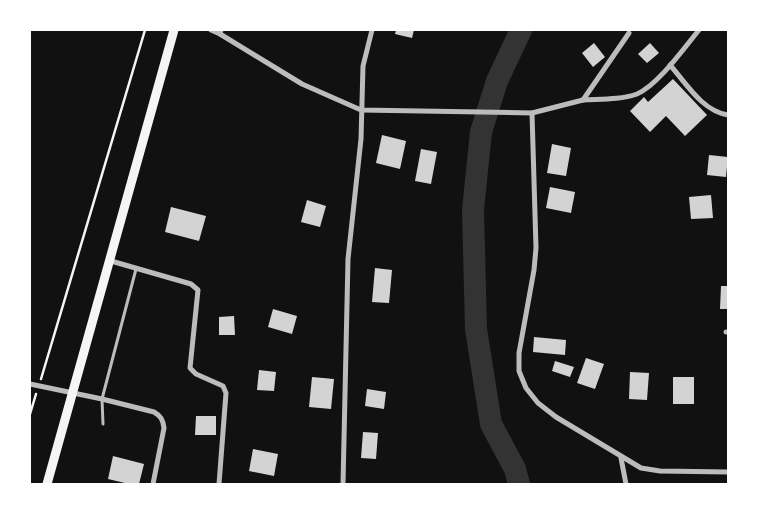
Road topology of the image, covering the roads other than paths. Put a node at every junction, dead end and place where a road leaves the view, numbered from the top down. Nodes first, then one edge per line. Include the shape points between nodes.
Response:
1 (174, 30) edge
2 (210, 30) edge
3 (372, 30) edge
4 (699, 30) edge
5 (221, 32) edge
6 (629, 33) dead end
7 (670, 65) junction
8 (583, 100) junction
9 (362, 110) junction
10 (532, 113) junction
11 (728, 115) edge
12 (111, 261) junction
13 (136, 268) junction
14 (30, 384) edge
15 (73, 394) junction
16 (102, 399) junction
17 (103, 424) dead end
18 (621, 458) junction
19 (728, 472) edge
20 (47, 484) edge
21 (153, 484) edge
22 (219, 484) edge
23 (343, 484) edge
24 (626, 484) edge

1 - 12 main road
2 - 5 street
3 - 9 street via 363,66
4 - 7 street
5 - 9 street via 302,84
6 - 8 street
7 - 8 street via 638,94
7 - 11 street via 711,109
8 - 10 street
9 - 10 street
9 - 23 street via 348,259
10 - 18 street via 536,248 519,371 526,388 538,403
12 - 13 street
12 - 15 main road
13 - 16 lane
13 - 22 street via 192,284 198,290 190,368 223,386 226,393
14 - 15 street
15 - 16 street
15 - 20 main road
16 - 17 lane
16 - 21 street via 154,412 164,421
18 - 19 street via 640,468 660,471
18 - 24 street

